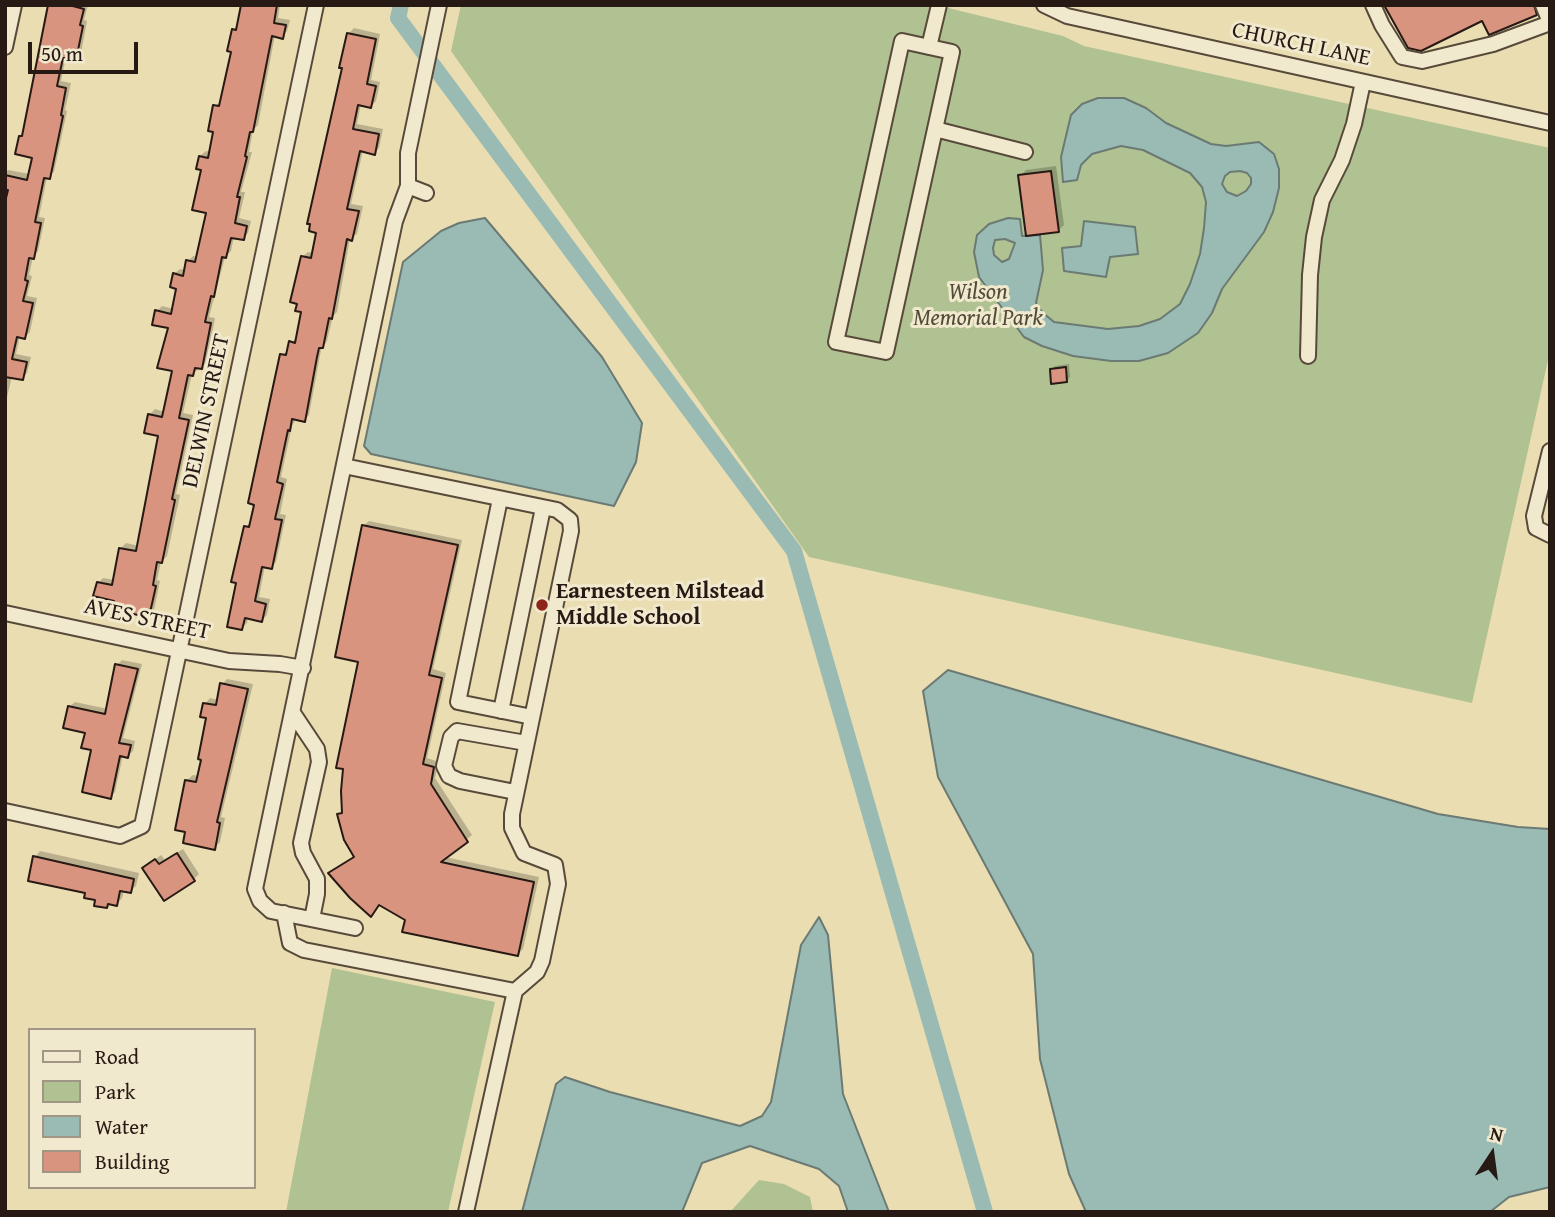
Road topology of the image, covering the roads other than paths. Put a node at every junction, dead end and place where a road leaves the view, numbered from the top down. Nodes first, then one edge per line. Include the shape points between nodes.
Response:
1 (14, 5) edge
2 (316, 5) edge
3 (439, 5) edge
4 (939, 5) edge
5 (1044, 5) edge
6 (1373, 5) edge
7 (1543, 5) edge
8 (1550, 23) edge
9 (5, 47) edge
10 (929, 47) junction
11 (1363, 82) junction
12 (1550, 123) edge
13 (935, 129) junction
14 (1025, 152) dead end
15 (408, 186) junction
16 (426, 193) dead end
17 (1308, 356) dead end
18 (1550, 451) edge
19 (344, 466) junction
20 (500, 499) junction
21 (543, 508) junction
22 (1550, 535) edge
23 (5, 612) edge
24 (180, 650) junction
25 (303, 668) junction
26 (501, 711) junction
27 (293, 713) junction
28 (531, 717) junction
29 (526, 743) junction
30 (515, 792) junction
31 (5, 811) edge
32 (284, 913) junction
33 (312, 919) junction
34 (355, 928) dead end
35 (515, 991) junction
36 (466, 1212) edge

1 - 9 street
2 - 24 street, DELWIN STREET
3 - 15 street via 408,153
4 - 10 street
5 - 11 street, CHURCH LANE via 1068,16
6 - 8 street via 1402,57 1422,61 1493,44
7 - 8 street
10 - 13 street via 952,52
10 - 13 street via 902,41 836,342 886,352
11 - 12 street, CHURCH LANE
11 - 17 street via 1354,124 1322,201 1314,237
13 - 14 street
15 - 16 street
15 - 19 street via 395,221
18 - 22 street via 1534,516 1536,528
19 - 20 street
19 - 25 street
20 - 21 street
20 - 26 street via 458,702
21 - 26 street
21 - 28 street via 565,515 571,531
23 - 24 street, AVES STREET
24 - 25 street, AVES STREET via 229,661
24 - 31 street, DELWIN STREET via 142,826 120,836
25 - 27 street
26 - 28 street
27 - 32 street via 255,889 271,911
27 - 33 street via 317,749 319,762 301,843 317,879
28 - 29 street
29 - 30 street
29 - 30 street via 457,731 451,737 444,766 449,776 460,781
30 - 35 street via 512,828 524,853 555,865 558,884 542,961 537,972
32 - 33 street
32 - 35 street via 290,943 304,950
33 - 34 street
35 - 36 street

